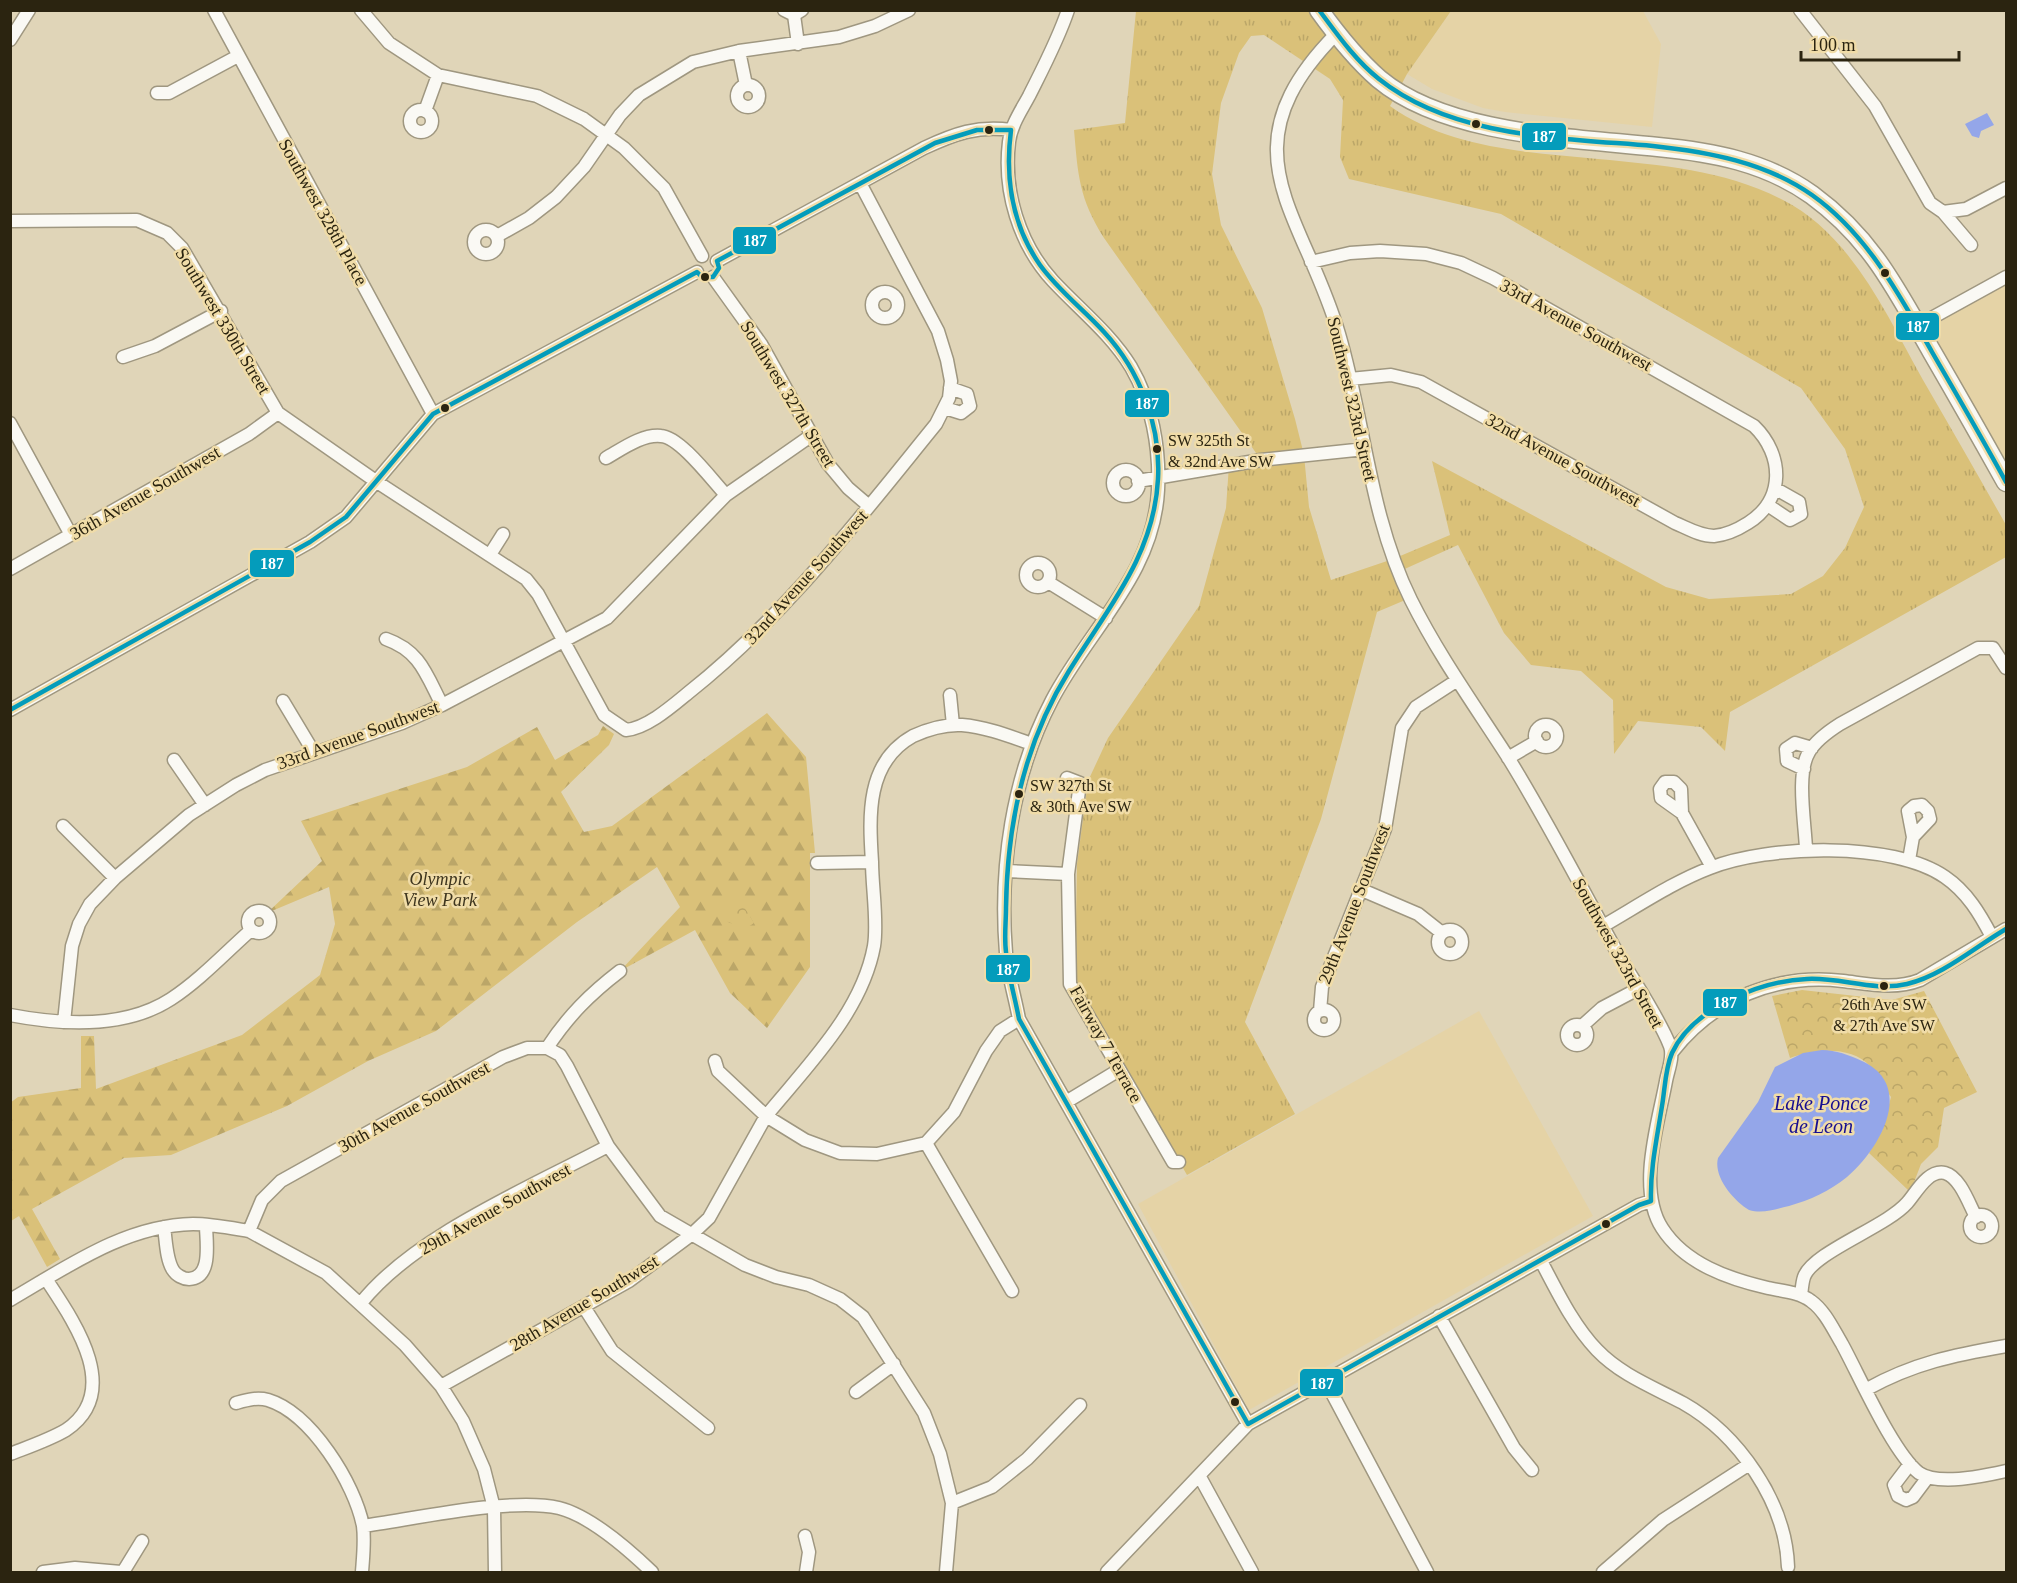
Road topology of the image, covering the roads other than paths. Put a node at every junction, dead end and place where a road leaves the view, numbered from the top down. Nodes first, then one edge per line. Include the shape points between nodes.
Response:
1 (29, 10) edge
2 (214, 10) edge
3 (361, 10) edge
4 (909, 10) edge
5 (1068, 10) edge
6 (1319, 10) edge
7 (1800, 10) edge
8 (793, 12) edge
9 (1336, 33) junction
10 (10, 40) edge
11 (798, 44) junction
12 (739, 51) junction
13 (238, 56) junction
14 (438, 75) junction
15 (746, 85) dead end
16 (157, 93) dead end
17 (425, 111) dead end
18 (1011, 130) junction
19 (606, 135) junction
20 (860, 183) junction
21 (2007, 188) edge
22 (1943, 212) junction
23 (10, 221) edge
24 (497, 236) dead end
25 (1971, 245) dead end
26 (702, 256) junction
27 (717, 261) junction
28 (1311, 262) junction
29 (697, 272) junction
30 (713, 276) junction
31 (2007, 277) edge
32 (915, 289) junction
33 (897, 299) dead end
34 (221, 311) junction
35 (1917, 326) junction
36 (123, 357) dead end
37 (1350, 379) junction
38 (948, 398) junction
39 (278, 413) junction
40 (433, 414) junction
41 (10, 423) edge
42 (812, 435) junction
43 (1365, 449) junction
44 (606, 458) dead end
45 (1158, 477) junction
46 (1138, 481) dead end
47 (377, 482) junction
48 (2007, 482) edge
49 (726, 495) junction
50 (1772, 497) joint
51 (869, 506) junction
52 (503, 534) dead end
53 (71, 535) junction
54 (491, 553) junction
55 (10, 569) edge
56 (1048, 582) dead end
57 (1106, 618) junction
58 (386, 639) dead end
59 (564, 641) junction
60 (2007, 668) edge
61 (1456, 681) junction
62 (950, 695) dead end
63 (283, 701) dead end
64 (442, 705) junction
65 (10, 710) edge
66 (645, 723) joint
67 (953, 725) junction
68 (1537, 741) dead end
69 (1032, 744) junction
70 (313, 751) junction
71 (1809, 752) junction
72 (1508, 758) junction
73 (174, 760) dead end
74 (1804, 769) junction
75 (1067, 778) dead end
76 (204, 805) junction
77 (1682, 813) dead end
78 (63, 826) dead end
79 (1913, 837) dead end
80 (1806, 849) junction
81 (1909, 860) junction
82 (872, 862) junction
83 (818, 863) dead end
84 (1712, 867) junction
85 (1007, 871) junction
86 (1068, 874) junction
87 (115, 878) junction
88 (1362, 890) junction
89 (1603, 926) junction
90 (2007, 929) edge
91 (251, 930) dead end
92 (1442, 933) dead end
93 (1992, 937) junction
94 (620, 971) dead end
95 (1638, 989) junction
96 (1320, 1011) dead end
97 (10, 1015) edge
98 (1019, 1019) junction
99 (64, 1022) junction
100 (1582, 1026) dead end
101 (547, 1048) junction
102 (1673, 1051) junction
103 (715, 1061) dead end
104 (1119, 1070) junction
105 (1066, 1101) junction
106 (766, 1116) junction
107 (926, 1143) junction
108 (608, 1146) junction
109 (1179, 1162) dead end
110 (1651, 1201) junction
111 (1976, 1217) dead end
112 (206, 1225) junction
113 (164, 1227) junction
114 (249, 1231) junction
115 (691, 1235) junction
116 (1541, 1261) junction
117 (46, 1279) junction
118 (1012, 1290) dead end
119 (1801, 1295) junction
120 (10, 1300) edge
121 (361, 1303) junction
122 (584, 1307) junction
123 (1439, 1316) junction
124 (2007, 1346) edge
125 (894, 1365) junction
126 (1325, 1380) junction
127 (441, 1386) junction
128 (1867, 1389) junction
129 (856, 1392) dead end
130 (236, 1403) dead end
131 (1080, 1405) dead end
132 (1248, 1424) junction
133 (708, 1428) dead end
134 (10, 1454) edge
135 (1910, 1464) junction
136 (1748, 1465) junction
137 (1532, 1470) dead end
138 (2007, 1471) edge
139 (1925, 1476) junction
140 (1200, 1478) junction
141 (952, 1503) junction
142 (494, 1508) junction
143 (363, 1526) junction
144 (805, 1536) dead end
145 (141, 1541) dead end
146 (1790, 1571) edge
147 (43, 1572) edge
148 (122, 1572) edge
149 (362, 1572) edge
150 (495, 1572) edge
151 (652, 1572) edge
152 (806, 1572) edge
153 (946, 1572) edge
154 (1107, 1572) edge
155 (1252, 1572) edge
156 (1427, 1572) edge
157 (1603, 1572) edge

1 - 10 street
2 - 13 street, Southwest 328th Place
3 - 14 street via 389,43
4 - 11 street via 839,38
5 - 18 street
6 - 9 main road
7 - 22 street via 1864,91 1930,203
8 - 11 street
9 - 28 street, Southwest 323rd Street via 1307,65 1285,108 1279,132 1277,161 1282,195
9 - 35 main road via 1380,80 1440,112 1545,135 1699,151 1775,173 1825,205 1862,240 1884,268
11 - 12 street
12 - 15 street
12 - 19 street via 693,62 658,81 639,95
13 - 16 street via 169,93
13 - 40 street, Southwest 328th Place
14 - 17 street
14 - 19 street via 537,96 584,119
18 - 20 street via 992,127 958,132
18 - 45 street via 1009,191 1017,220 1030,249 1051,279 1112,340 1131,367 1152,422
19 - 24 street via 556,197
19 - 26 street via 664,188
20 - 27 street
20 - 32 street
21 - 22 street via 1966,210
22 - 25 street
23 - 34 street, Southwest 330th Street via 113,218 154,225 182,248
26 - 27 street via 709,255
26 - 29 street via 697,261
27 - 30 street via 718,272
28 - 37 street, Southwest 323rd Street via 1332,311
28 - 50 street, 33rd Avenue Southwest via 1357,252 1395,251 1443,258 1485,274 1744,419 1761,433 1770,449 1777,472
29 - 30 street via 706,278
29 - 40 street
30 - 42 street, Southwest 327th Street via 761,344
31 - 35 street
32 - 33 street
32 - 38 street via 938,331 947,360
34 - 36 street via 155,346
34 - 39 street, Southwest 330th Street
35 - 48 main road
37 - 43 street, Southwest 323rd Street
37 - 50 street, 32nd Avenue Southwest via 1391,375 1421,381 1696,533 1712,536 1734,531 1756,518
38 - 38 street via 961,413 970,406 967,394
38 - 51 street, 32nd Avenue Southwest via 936,424
39 - 47 street, Southwest 330th Street
39 - 53 street, 36th Avenue Southwest via 249,434
40 - 47 street
41 - 53 street
42 - 49 street, 33rd Avenue Southwest
42 - 51 street, Southwest 327th Street via 828,464
43 - 45 street via 1261,460
43 - 61 street, Southwest 323rd Street via 1375,502 1398,572
44 - 49 street via 641,440 667,437
45 - 46 street
45 - 57 street via 1157,511 1146,547
47 - 54 street, Southwest 330th Street
47 - 65 street via 346,517 309,542
49 - 59 street, 33rd Avenue Southwest via 624,603 607,618
51 - 66 street, 32nd Avenue Southwest via 747,644
52 - 54 street
53 - 55 street, 36th Avenue Southwest
54 - 59 street, Southwest 330th Street via 526,579
56 - 57 street
57 - 69 street via 1052,699
58 - 64 street via 406,646 424,669
59 - 64 street, 33rd Avenue Southwest
59 - 66 street, Southwest 330th Street via 604,715 626,730
60 - 71 street via 1991,647 1975,649 1850,718 1827,733
61 - 72 street, Southwest 323rd Street
61 - 88 street, 29th Avenue Southwest via 1416,707 1402,728 1388,820
62 - 67 street
63 - 70 street
64 - 70 street, 33rd Avenue Southwest via 402,723
67 - 69 street via 991,730
67 - 82 street via 918,734 884,760 877,775 869,823
68 - 72 street
69 - 85 street via 1012,816
70 - 76 street, 33rd Avenue Southwest via 265,770
71 - 74 street
71 - 74 street via 1795,743 1786,750 1787,761
72 - 89 street, Southwest 323rd Street
73 - 76 street
74 - 80 street
75 - 86 street, Fairway 7 Terrace via 1080,783
76 - 87 street, 33rd Avenue Southwest
77 - 84 street
78 - 87 street
79 - 81 street
80 - 81 street
80 - 84 street
81 - 93 street via 1943,875 1955,885 1971,901
82 - 83 street
82 - 106 street via 874,944 862,984 833,1032
84 - 89 street
85 - 86 street
85 - 98 street via 1006,955
86 - 104 street, Fairway 7 Terrace via 1070,984
87 - 99 street, 33rd Avenue Southwest via 90,904 79,924 67,976
88 - 92 street via 1418,914
88 - 96 street, 29th Avenue Southwest via 1322,987
89 - 95 street, Southwest 323rd Street
90 - 93 street
91 - 99 street via 171,999 137,1014 99,1022
93 - 102 street via 1920,980 1906,984 1885,986 1806,979 1758,989 1701,1020
94 - 101 street via 564,1021
95 - 100 street via 1602,1008
95 - 102 street, Southwest 323rd Street
97 - 99 street
98 - 105 street
98 - 107 street via 1000,1031 954,1112
101 - 108 street via 560,1055 567,1066
101 - 114 street, 30th Avenue Southwest via 527,1048 503,1057 280,1182 262,1200
102 - 110 street via 1651,1164
103 - 106 street via 718,1071
104 - 105 street
104 - 109 street, Fairway 7 Terrace via 1173,1162
105 - 132 street
106 - 107 street via 805,1140 840,1153 877,1154
106 - 115 street, 28th Avenue Southwest via 709,1218
107 - 118 street
108 - 115 street via 660,1216
108 - 121 street, 29th Avenue Southwest via 444,1234 379,1281
110 - 116 street
110 - 119 street via 1665,1232 1691,1257 1730,1278
111 - 119 street via 1952,1177 1943,1172 1933,1174 1884,1221 1813,1264 1804,1276
112 - 113 street
112 - 113 street via 204,1268 189,1279 172,1269
112 - 114 street
113 - 117 street via 144,1230
114 - 121 street via 326,1273
115 - 122 street, 28th Avenue Southwest via 629,1281
115 - 125 street via 745,1265 840,1299 863,1317
116 - 123 street
116 - 136 street via 1597,1350 1640,1382 1708,1419 1733,1443
117 - 120 street
117 - 134 street via 76,1324 91,1361 93,1385 83,1414 66,1430
119 - 128 street via 1827,1318
121 - 127 street
122 - 127 street, 28th Avenue Southwest
122 - 133 street via 612,1351
123 - 126 street
123 - 137 street via 1514,1448
124 - 128 street via 1929,1361 1899,1371
125 - 129 street
125 - 141 street via 924,1413 940,1454
126 - 132 street
126 - 156 street
127 - 142 street via 474,1443
128 - 135 street
130 - 143 street via 269,1400 309,1428 346,1479
131 - 141 street via 1027,1459 992,1487
132 - 140 street
135 - 139 street
135 - 139 street via 1894,1485 1898,1497 1913,1497
136 - 146 street via 1775,1511
136 - 157 street via 1663,1520
138 - 139 street via 1973,1478
140 - 154 street
140 - 155 street
141 - 153 street
142 - 143 street
142 - 150 street
142 - 151 street via 560,1508 624,1545
143 - 149 street
144 - 152 street via 809,1552
145 - 148 street
147 - 148 street via 75,1568

